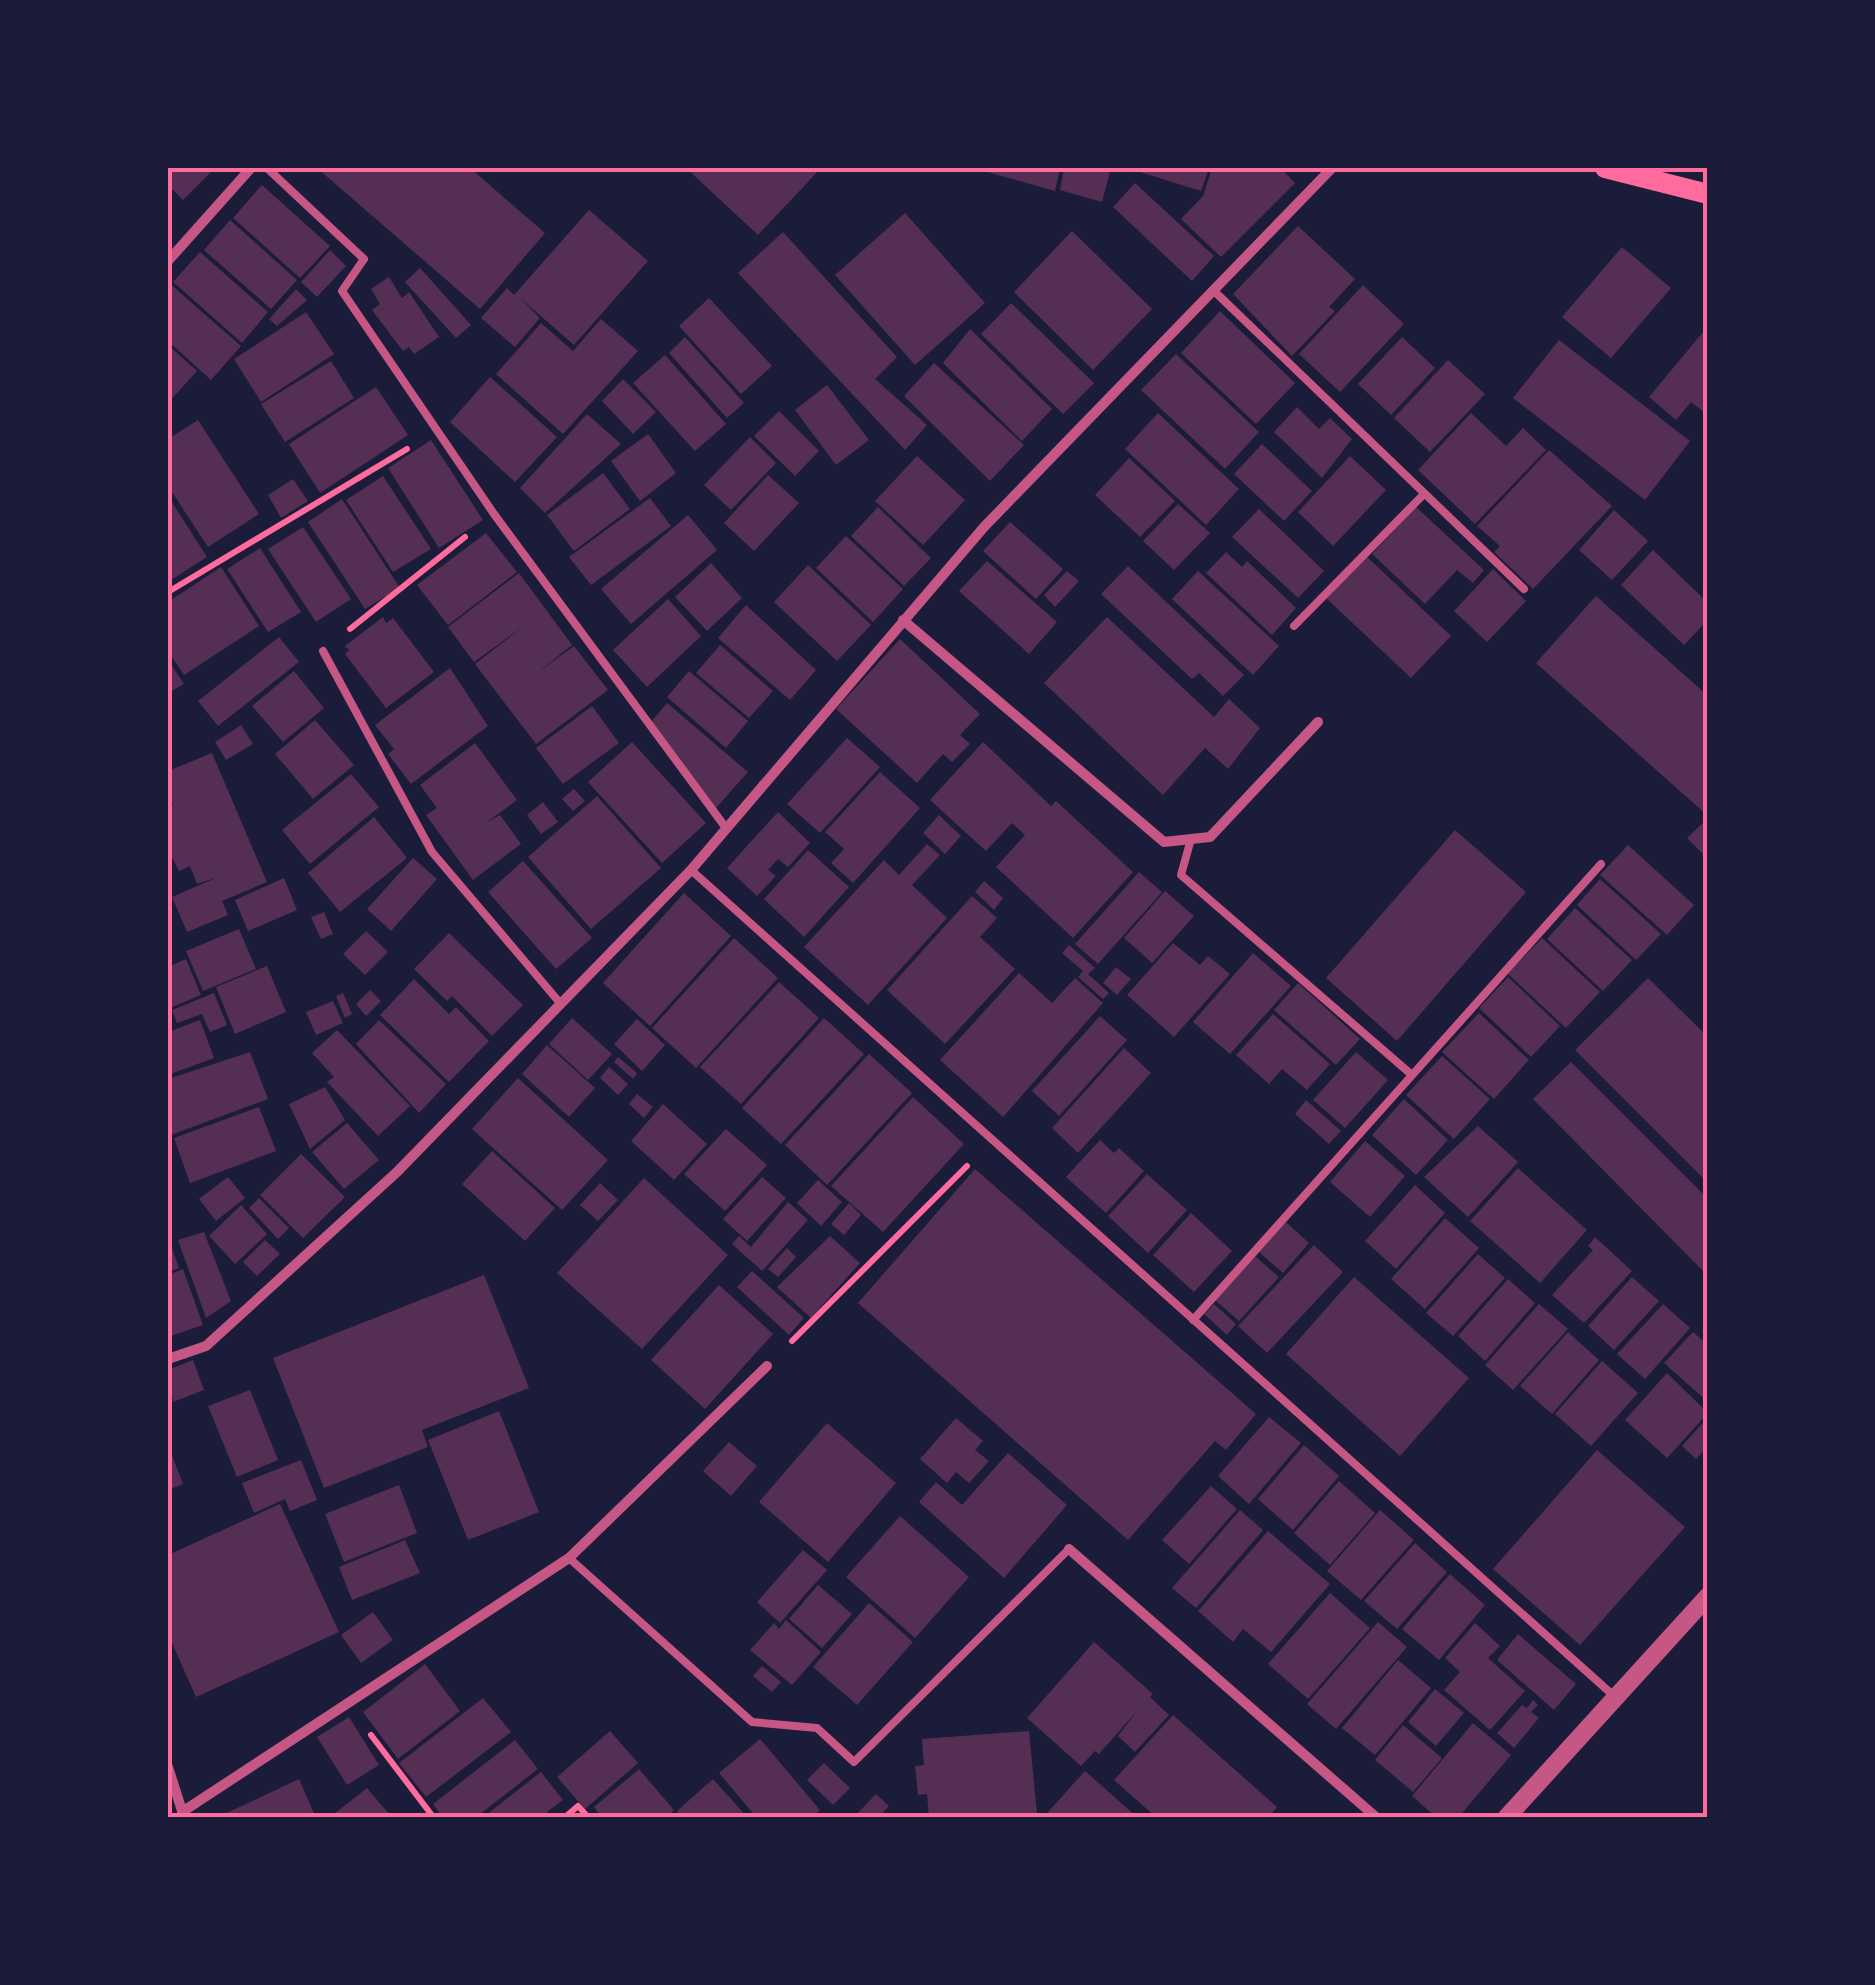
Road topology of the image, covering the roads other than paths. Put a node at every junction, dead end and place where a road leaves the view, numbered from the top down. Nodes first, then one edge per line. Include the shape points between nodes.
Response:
1 (251, 168) edge
2 (267, 168) edge
3 (1332, 168) edge
4 (1605, 168) edge
5 (1708, 194) edge
6 (168, 261) edge
7 (1213, 290) junction
8 (1424, 494) junction
9 (1524, 590) dead end
10 (903, 620) junction
11 (1294, 626) dead end
12 (323, 651) road end
13 (1318, 722) dead end
14 (726, 828) junction
15 (1191, 840) junction
16 (1600, 864) dead end
17 (690, 870) junction
18 (560, 1004) junction
19 (1412, 1075) junction
20 (1193, 1320) junction
21 (168, 1359) edge
22 (767, 1366) road end
23 (1069, 1548) joint
24 (569, 1558) junction
25 (1708, 1596) edge
26 (1614, 1696) junction
27 (168, 1767) edge
28 (183, 1815) edge
29 (1377, 1818) edge
30 (1506, 1818) edge

1 - 6 street
2 - 14 lane via 364,260 342,291 494,514
3 - 7 street
4 - 5 main road
7 - 8 lane
7 - 10 street
8 - 9 lane
8 - 11 lane
10 - 14 street
10 - 15 street via 1164,842
12 - 18 lane via 432,852
13 - 15 street via 1210,837
14 - 17 street
15 - 19 lane via 1181,875
16 - 19 lane
17 - 18 street
17 - 20 lane
18 - 21 street via 396,1172 206,1346
19 - 20 lane
20 - 26 lane
22 - 24 street
23 - 24 lane via 854,1762 817,1728 752,1722
23 - 29 street
24 - 28 street
25 - 26 street
26 - 30 street
27 - 28 street

